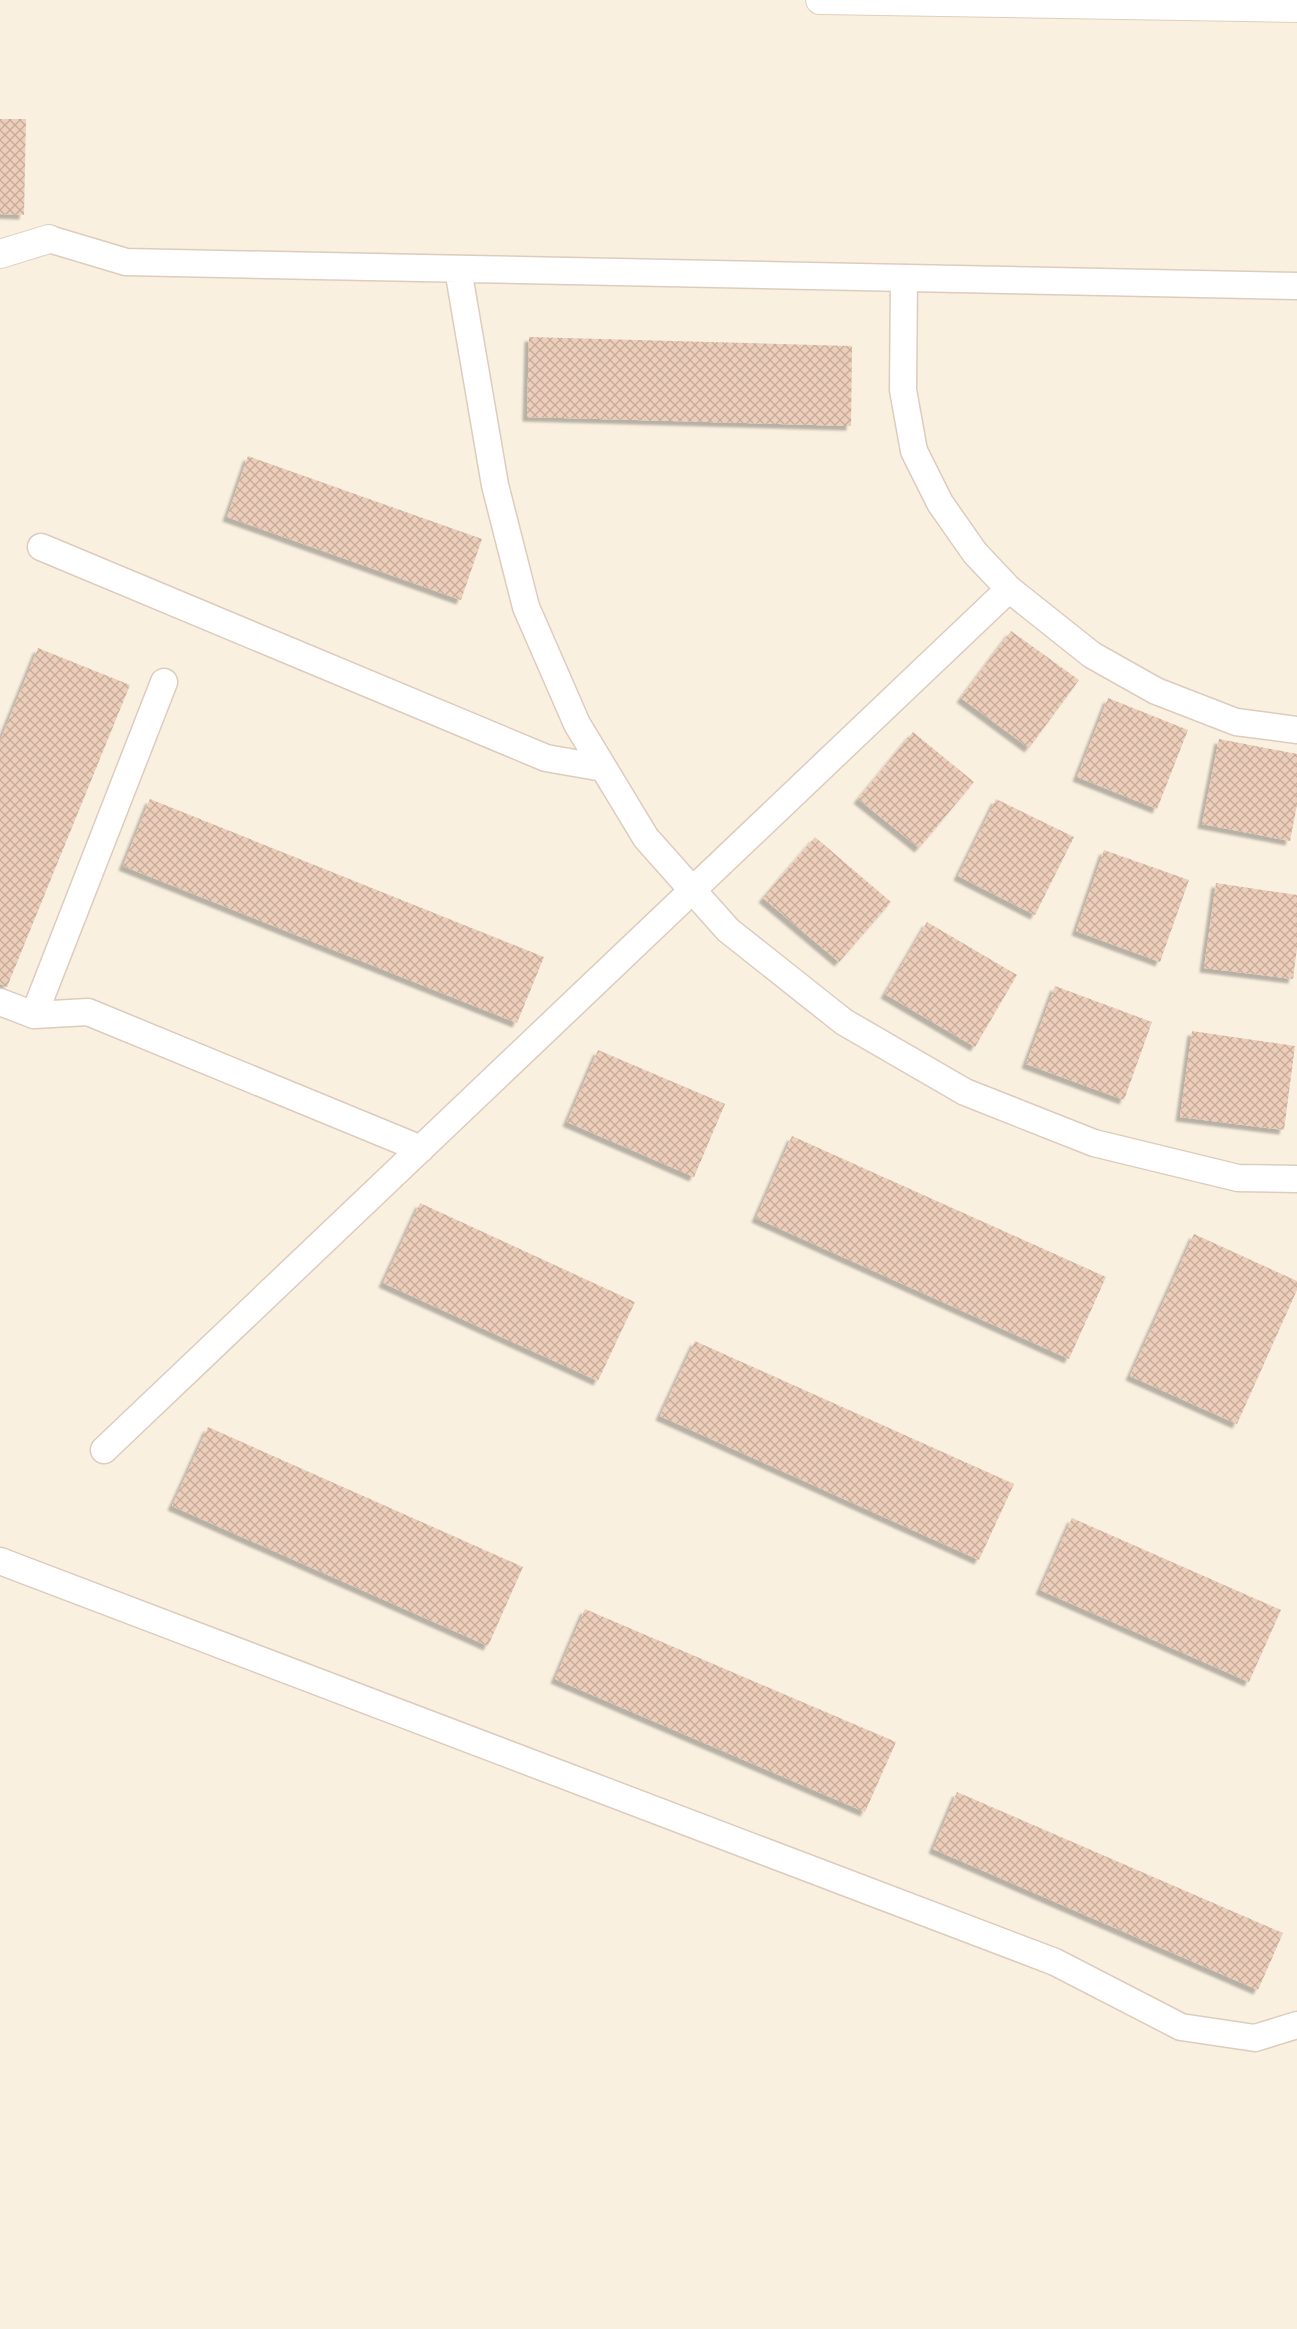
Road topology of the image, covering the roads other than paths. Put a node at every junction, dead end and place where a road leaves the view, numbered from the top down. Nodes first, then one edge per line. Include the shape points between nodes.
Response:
1 (820, 0) edge
2 (1297, 8) edge
3 (49, 239) joint
4 (0, 254) edge
5 (458, 269) junction
6 (904, 278) junction
7 (1297, 286) edge
8 (41, 547) dead end
9 (1009, 588) junction
10 (164, 682) dead end
11 (1297, 730) edge
12 (603, 768) junction
13 (692, 890) junction
14 (0, 1002) edge
15 (34, 1015) junction
16 (421, 1149) junction
17 (1297, 1179) edge
18 (104, 1450) dead end
19 (0, 1561) edge
20 (1297, 2025) edge

1 - 2 main road
3 - 4 main road
3 - 5 lane via 126,262
5 - 6 lane
5 - 12 lane via 495,485 526,607 577,724
6 - 7 lane
6 - 9 lane via 903,390 914,451 940,503 975,553
8 - 12 lane via 546,758
9 - 11 lane via 1092,655 1156,691 1236,722
9 - 13 lane
10 - 15 lane
12 - 13 lane via 646,838
13 - 16 lane
13 - 17 lane via 728,930 844,1022 964,1092 1094,1143 1238,1178
14 - 15 lane
15 - 16 lane via 88,1012
16 - 18 lane
19 - 20 lane via 1055,1962 1182,2027 1255,2038

